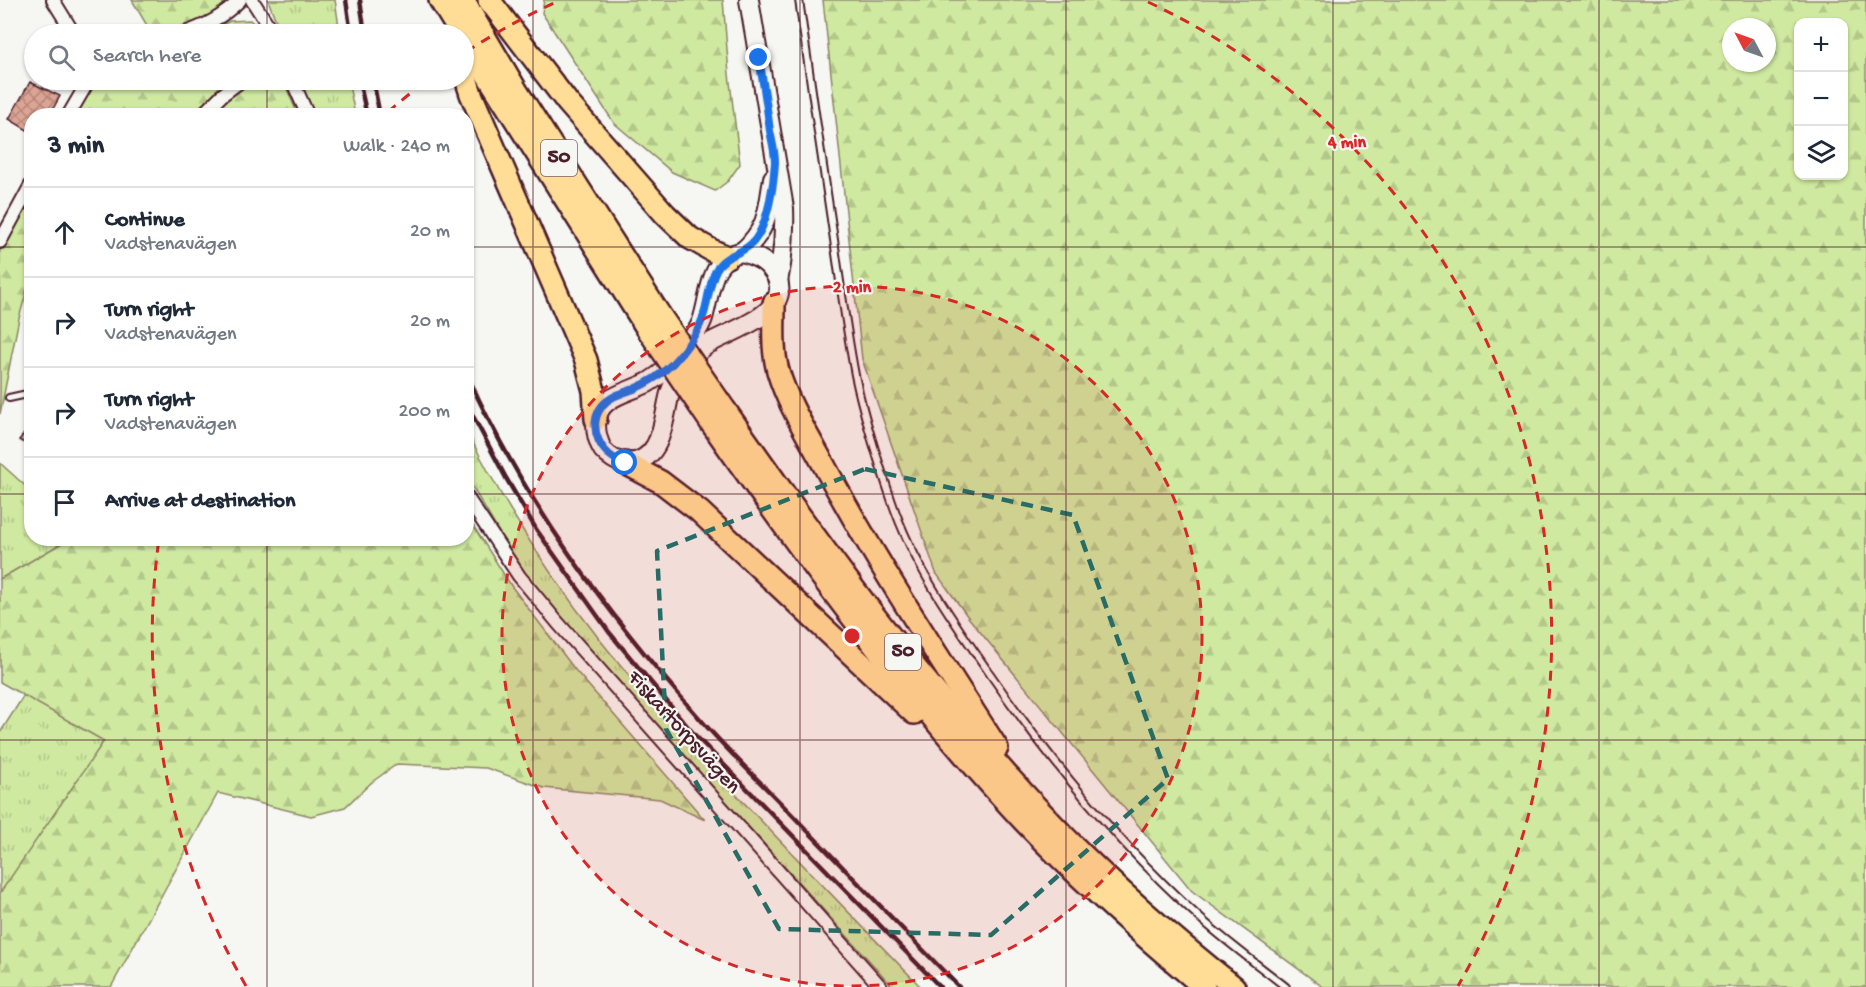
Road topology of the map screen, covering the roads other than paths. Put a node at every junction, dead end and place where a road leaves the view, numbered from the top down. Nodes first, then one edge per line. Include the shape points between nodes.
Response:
1 (53, 0) edge
2 (240, 0) edge
3 (252, 0) edge
4 (489, 0) edge
5 (748, 0) edge
6 (759, 0) edge
7 (799, 0) edge
8 (449, 2) edge
9 (68, 24) edge
10 (208, 24) edge
11 (268, 24) edge
12 (451, 24) edge
13 (457, 24) edge
14 (466, 24) edge
15 (474, 35) edge
16 (474, 54) edge
17 (759, 58) junction
18 (83, 90) edge
19 (229, 90) edge
20 (296, 90) edge
21 (470, 90) edge
22 (73, 108) edge
23 (209, 108) edge
24 (304, 108) edge
25 (775, 161) junction
26 (24, 198) edge
27 (0, 242) edge
28 (735, 254) junction
29 (778, 282) junction
30 (774, 303) junction
31 (652, 319) junction
32 (24, 395) edge
33 (9, 398) dead end
34 (719, 417) junction
35 (596, 419) junction
36 (625, 463) junction
37 (474, 508) edge
38 (988, 782) junction
39 (1033, 804) junction
40 (881, 987) edge
41 (1204, 987) edge
42 (1234, 987) edge
43 (1286, 987) edge

1 - 9 street
2 - 10 street
3 - 11 street
4 - 28 highway, 50 via 568,103 665,214 690,238 713,251
5 - 17 main road
6 - 17 main road
7 - 43 lane via 855,375 878,459 908,543 963,637 1067,778 1166,886
8 - 12 highway
8 - 13 highway, 50
8 - 14 highway, 50
15 - 31 highway, 50 via 518,93
16 - 31 highway, 50
17 - 25 main road
18 - 22 street
19 - 23 street
20 - 24 street
21 - 35 highway via 586,360
25 - 28 main road via 764,225 754,241
25 - 29 main road via 785,236
26 - 27 street
28 - 29 main road via 760,258 772,268
28 - 35 main road via 716,270 700,325 683,351 662,374 610,399
29 - 30 main road
30 - 36 main road via 757,320 706,345 689,361 671,391 654,449 638,462
30 - 39 highway via 774,352 795,412 890,579
31 - 34 highway, 50, bridge
32 - 33 lane
34 - 38 highway, 50 via 767,503 856,624
34 - 39 highway, 50 via 782,492 954,715
35 - 36 main road via 598,440 604,451
36 - 38 highway via 661,482 699,511
37 - 40 street, Fiskartorpsvägen via 519,576 558,623
38 - 41 highway, 50 via 1087,884
39 - 42 highway, 50 via 1155,922

